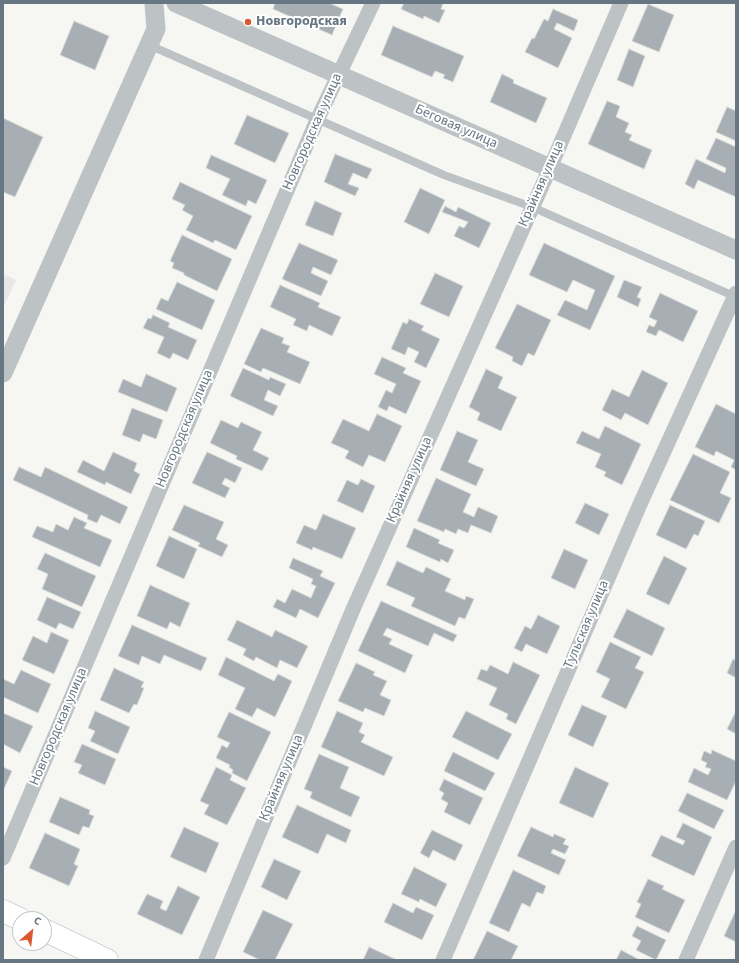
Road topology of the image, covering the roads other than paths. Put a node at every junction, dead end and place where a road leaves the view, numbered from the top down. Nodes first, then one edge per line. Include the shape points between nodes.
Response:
1 (154, 3) edge
2 (176, 3) edge
3 (373, 3) edge
4 (621, 3) edge
5 (149, 45) junction
6 (338, 75) junction
7 (317, 120) junction
8 (550, 168) junction
9 (532, 207) junction
10 (736, 250) edge
11 (736, 295) edge
12 (3, 373) edge
13 (736, 847) edge
14 (3, 858) edge
15 (52, 934) edge
16 (107, 960) edge
17 (206, 960) edge
18 (443, 960) edge
19 (686, 960) edge

1 - 5 street via 156,29
2 - 6 street, Беговая улица
3 - 6 street, Новгородская улица
4 - 8 street, Крайняя улица
5 - 7 lane
5 - 12 street
6 - 7 street, Новгородская улица
6 - 8 street, Беговая улица
7 - 9 lane via 444,175
7 - 14 street, Новгородская улица
8 - 9 street, Крайняя улица
8 - 10 street, Беговая улица
9 - 11 lane
9 - 17 street, Крайняя улица via 354,607
11 - 18 street, Тульская улица via 641,502
13 - 19 street
15 - 16 main road

